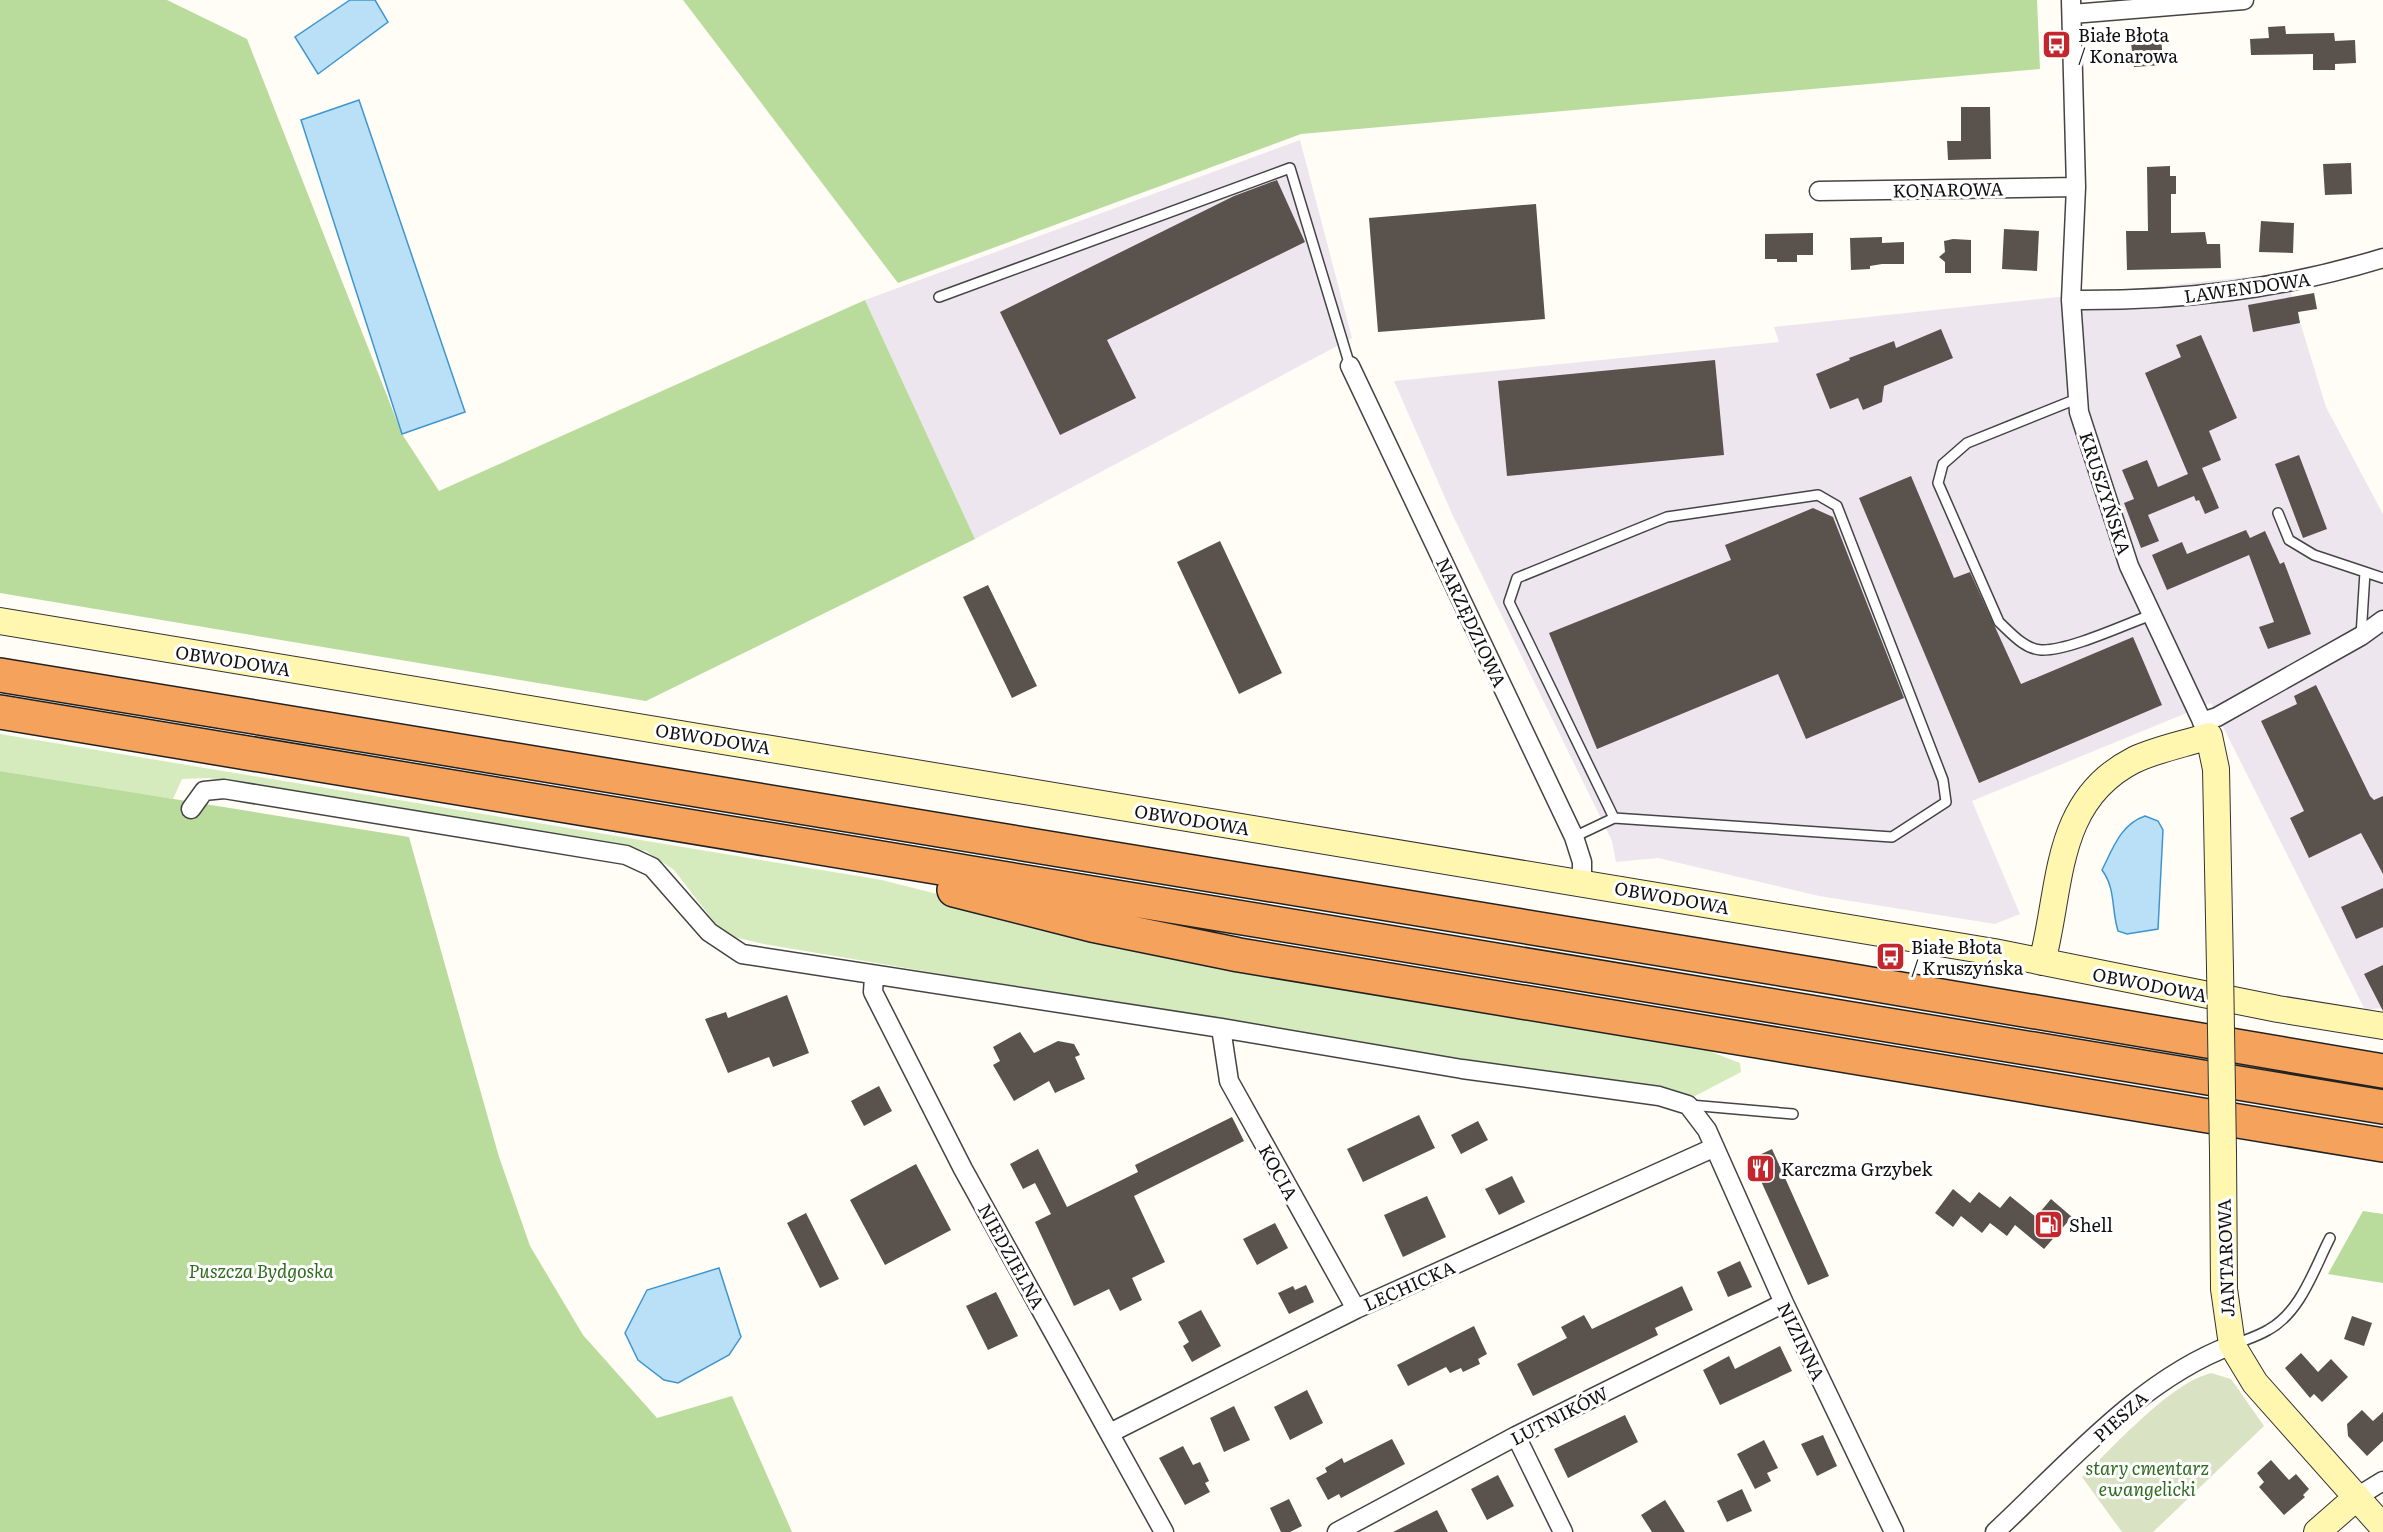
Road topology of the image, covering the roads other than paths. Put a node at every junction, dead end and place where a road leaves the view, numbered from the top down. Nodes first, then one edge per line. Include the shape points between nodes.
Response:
1 (2244, 0) edge
2 (2072, 7) edge
3 (2076, 188) junction
4 (1819, 191) dead end
5 (2383, 258) edge
6 (939, 297) dead end
7 (2072, 300) junction
8 (1350, 366) joint
9 (2079, 398) junction
10 (2278, 513) dead end
11 (2365, 572) junction
12 (2383, 578) edge
13 (2151, 615) junction
14 (2383, 620) edge
15 (0, 621) edge
16 (2361, 636) junction
17 (0, 675) edge
18 (0, 712) edge
19 (2205, 729) junction
20 (191, 808) dead end
21 (1614, 818) junction
22 (1574, 837) junction
23 (843, 854) junction
24 (1582, 882) junction
25 (2042, 962) junction
26 (2220, 968) joint
27 (874, 976) junction
28 (2383, 1026) edge
29 (1221, 1028) junction
30 (2383, 1071) edge
31 (1688, 1105) junction
32 (2383, 1107) edge
33 (1793, 1114) dead end
34 (2383, 1144) edge
35 (1713, 1148) junction
36 (2330, 1238) dead end
37 (1784, 1303) junction
38 (1356, 1309) junction
39 (2232, 1345) junction
40 (1110, 1433) junction
41 (1516, 1436) junction
42 (2383, 1482) edge
43 (2357, 1497) junction
44 (1365, 1526) edge
45 (2383, 1527) edge
46 (1164, 1532) edge
47 (1337, 1532) edge
48 (1563, 1532) edge
49 (1894, 1532) edge
50 (1995, 1532) edge
51 (2317, 1532) edge

1 - 2 street
2 - 3 street, KRUSZYŃSKA
3 - 4 street, KONAROWA
3 - 7 street, KRUSZYŃSKA
5 - 7 street, LAWENDOWA via 2320,277 2209,296
6 - 8 lane via 1290,168
7 - 9 street, KRUSZYŃSKA
8 - 22 street, NARZĘDZIOWA
9 - 13 street, KRUSZYŃSKA via 2079,412 2129,566
9 - 13 lane via 1967,443 1943,464 1938,483 1999,622 2017,639 2040,650 2082,642
10 - 11 lane via 2289,540 2314,555
11 - 12 lane
11 - 16 lane
13 - 19 street, KRUSZYŃSKA
14 - 16 street
15 - 24 street, OBWODOWA
16 - 19 street via 2217,717
17 - 30 highway
18 - 23 highway
19 - 25 street via 2135,760 2107,777 2092,792 2065,841
19 - 26 street, KRUSZYŃSKA via 2216,769
20 - 27 street via 204,791 224,789 626,855 652,867 709,932 742,954
21 - 21 lane via 1892,837 1946,802 1943,780 1837,506 1818,495 1667,517 1517,578 1509,602
21 - 22 lane
22 - 24 street, NARZĘDZIOWA via 1582,862
23 - 32 highway
23 - 34 highway via 963,893 1199,947
24 - 25 street, OBWODOWA
25 - 28 street, OBWODOWA
26 - 39 street, JANTAROWA, bridge via 2224,1289
27 - 29 street
27 - 40 street, NIEDZIELNA via 873,992 963,1169
29 - 31 street via 1462,1070 1659,1096
29 - 38 street, KOCIA via 1229,1081
31 - 33 lane
31 - 35 street, NIZINNA via 1707,1130
35 - 37 street, NIZINNA
35 - 38 street, LECHICKA
36 - 39 lane via 2299,1300 2285,1316 2269,1330
37 - 41 street, LUTNIKÓW
37 - 49 street, NIZINNA
38 - 40 street, LECHICKA
39 - 43 street, JANTAROWA via 2255,1383
39 - 50 street, PIESZA via 2182,1367 2140,1397
40 - 46 street, NIEDZIELNA
41 - 44 street, LUTNIKÓW
41 - 48 street
42 - 43 street
43 - 45 street, JANTAROWA
43 - 51 street
44 - 47 street, LUTNIKÓW

